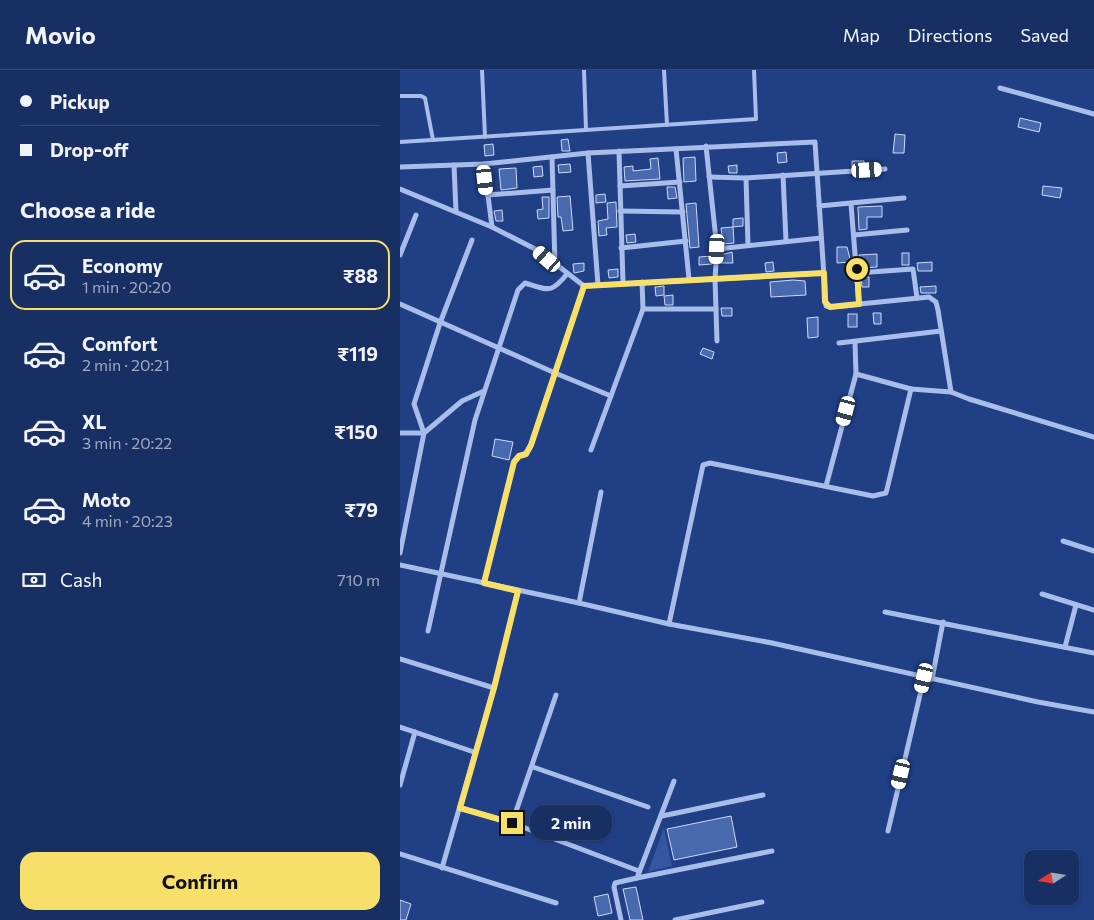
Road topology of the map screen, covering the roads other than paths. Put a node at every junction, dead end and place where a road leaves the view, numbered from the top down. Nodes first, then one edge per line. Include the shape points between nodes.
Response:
1 (482, 70) edge
2 (584, 70) edge
3 (664, 70) edge
4 (754, 70) edge
5 (1000, 88) dead end
6 (400, 96) edge
7 (1094, 114) edge
8 (666, 125) junction
9 (586, 130) junction
10 (485, 136) junction
11 (433, 140) junction
12 (400, 142) edge
13 (706, 146) junction
14 (676, 149) junction
15 (619, 152) junction
16 (588, 153) junction
17 (552, 157) junction
18 (484, 164) junction
19 (454, 165) junction
20 (400, 167) edge
21 (885, 169) dead end
22 (816, 172) junction
23 (783, 175) junction
24 (709, 177) junction
25 (746, 178) junction
26 (680, 182) junction
27 (620, 186) junction
28 (400, 189) edge
29 (553, 190) junction
30 (487, 195) junction
31 (904, 198) dead end
32 (851, 204) junction
33 (819, 206) junction
34 (456, 212) junction
35 (620, 212) junction
36 (683, 212) junction
37 (416, 215) dead end
38 (492, 227) junction
39 (907, 230) dead end
40 (854, 235) junction
41 (821, 238) junction
42 (472, 240) dead end
43 (686, 240) junction
44 (786, 241) junction
45 (748, 245) junction
46 (622, 248) junction
47 (717, 249) junction
48 (400, 256) edge
49 (556, 266) junction
50 (824, 273) junction
51 (857, 273) junction
52 (567, 274) junction
53 (689, 279) junction
54 (715, 279) junction
55 (642, 282) junction
56 (623, 283) junction
57 (598, 285) junction
58 (584, 286) junction
59 (917, 298) junction
60 (400, 304) edge
61 (859, 304) junction
62 (643, 309) junction
63 (716, 309) junction
64 (440, 323) junction
65 (941, 331) junction
66 (717, 341) dead end
67 (855, 342) junction
68 (839, 343) dead end
69 (498, 347) junction
70 (555, 373) junction
71 (856, 374) junction
72 (912, 389) junction
73 (484, 391) junction
74 (951, 392) junction
75 (611, 396) junction
76 (400, 433) edge
77 (424, 433) junction
78 (1094, 436) edge
79 (590, 450) dead end
80 (826, 486) junction
81 (601, 492) dead end
82 (1063, 541) dead end
83 (1094, 551) edge
84 (400, 554) edge
85 (400, 565) edge
86 (440, 574) junction
87 (484, 583) junction
88 (518, 591) junction
89 (1042, 594) dead end
90 (579, 603) junction
91 (1076, 605) junction
92 (1094, 610) edge
93 (885, 612) dead end
94 (943, 622) junction
95 (669, 624) junction
96 (428, 632) dead end
97 (1065, 647) junction
98 (1094, 653) edge
99 (400, 659) edge
100 (924, 678) junction
101 (932, 679) junction
102 (494, 688) junction
103 (556, 695) dead end
104 (1094, 712) edge
105 (400, 727) edge
106 (415, 732) junction
107 (474, 752) junction
108 (533, 767) junction
109 (674, 781) dead end
110 (400, 785) edge
111 (763, 795) dead end
112 (648, 807) dead end
113 (460, 808) junction
114 (662, 816) junction
115 (512, 823) junction
116 (888, 831) dead end
117 (772, 851) dead end
118 (400, 854) edge
119 (442, 868) junction
120 (639, 871) junction
121 (636, 878) junction
122 (762, 902) dead end
123 (556, 903) dead end
124 (621, 920) edge
125 (676, 920) edge

1 - 10 lane
2 - 9 lane
3 - 8 lane
4 - 8 lane via 756,119
5 - 7 street
6 - 11 lane via 425,98
8 - 9 lane
9 - 10 lane
10 - 11 lane
11 - 12 lane
13 - 14 street
13 - 22 street via 815,142
13 - 24 street
14 - 15 street
14 - 26 street
15 - 16 street
15 - 27 street
16 - 17 street
16 - 57 street
17 - 18 street
17 - 29 street
18 - 19 street
18 - 30 street
19 - 20 street
19 - 34 street
21 - 22 street
22 - 23 street
22 - 33 street
23 - 25 street
23 - 44 street
24 - 25 street
24 - 47 street
25 - 45 street
26 - 27 street
26 - 36 street
27 - 35 street
28 - 34 street
29 - 30 street
29 - 49 street
30 - 38 street
31 - 32 street
32 - 33 street
32 - 40 street
33 - 41 street
34 - 38 street
35 - 36 street
35 - 46 street
36 - 43 street
37 - 48 street
38 - 49 street via 539,251
39 - 40 street
40 - 51 street
41 - 44 street
41 - 50 street
42 - 64 street
43 - 46 street
43 - 53 street
44 - 45 street
45 - 47 street
46 - 56 street
47 - 54 street
49 - 52 street
50 - 54 street
50 - 61 street via 826,306
51 - 59 street via 914,269
51 - 61 street
52 - 58 street
52 - 69 street via 551,289 543,290 525,283 521,286
53 - 54 street
53 - 55 street
54 - 63 street
55 - 56 street
55 - 62 street
56 - 57 street
57 - 58 street
58 - 70 street
59 - 61 street
59 - 65 street via 929,297 936,302
60 - 64 street
62 - 63 street
62 - 75 street
63 - 66 street
64 - 69 street
64 - 77 street via 414,404
65 - 67 street
65 - 74 street
67 - 68 street
67 - 71 street
69 - 70 street
69 - 73 street
70 - 75 street
70 - 87 street via 531,445 526,454 514,462
71 - 72 street
71 - 80 street
72 - 74 street
72 - 80 street via 886,492 873,496
73 - 77 street via 462,401
73 - 86 street
74 - 78 street
75 - 79 street
76 - 77 street
77 - 84 street
80 - 95 street via 710,463 703,466
81 - 90 street
82 - 83 street
85 - 86 street
86 - 87 street
86 - 96 street
87 - 88 street
88 - 90 street
88 - 102 street
89 - 91 street
90 - 95 street
91 - 92 street
91 - 97 street
93 - 94 street
94 - 97 street
94 - 101 street
95 - 100 street
97 - 98 street
99 - 102 street
100 - 101 street
100 - 116 street
101 - 104 street
102 - 107 street
103 - 108 street
105 - 106 street
106 - 107 street
106 - 110 street
107 - 113 street
108 - 112 street
108 - 115 street
109 - 114 street
111 - 114 street
113 - 115 street
113 - 119 street
114 - 120 street
115 - 120 street
117 - 121 street
118 - 119 street
119 - 123 street
120 - 121 street
121 - 124 street via 619,881 614,886
122 - 125 street

